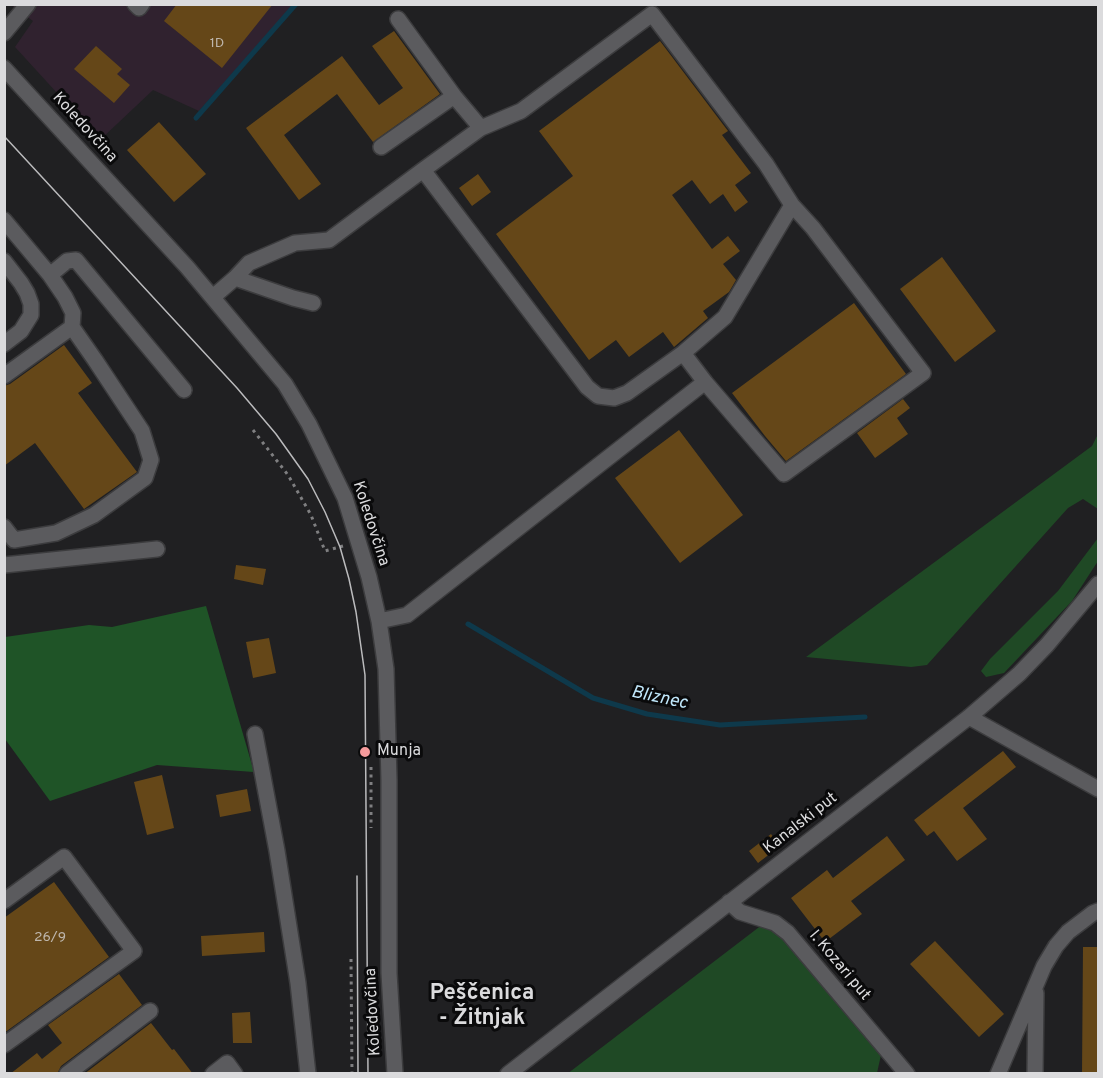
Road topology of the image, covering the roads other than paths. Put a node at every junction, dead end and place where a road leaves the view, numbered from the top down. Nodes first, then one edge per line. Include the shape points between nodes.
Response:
1 (28, 4) edge
2 (135, 4) edge
3 (142, 4) edge
4 (398, 19) dead end
5 (4, 33) edge
6 (4, 68) edge
7 (454, 96) junction
8 (481, 128) junction
9 (381, 147) dead end
10 (423, 170) junction
11 (792, 205) junction
12 (4, 220) edge
13 (4, 261) edge
14 (50, 275) junction
15 (235, 278) junction
16 (213, 297) junction
17 (313, 303) dead end
18 (72, 327) junction
19 (4, 344) edge
20 (683, 353) junction
21 (4, 376) edge
22 (705, 382) junction
23 (184, 390) dead end
24 (4, 527) edge
25 (14, 540) junction
26 (157, 549) dead end
27 (22, 563) junction
28 (4, 565) edge
29 (1098, 584) edge
30 (379, 621) junction
31 (969, 717) junction
32 (255, 734) dead end
33 (1098, 789) edge
34 (4, 901) edge
35 (729, 902) junction
36 (1098, 911) edge
37 (1036, 984) junction
38 (150, 1011) dead end
39 (4, 1045) edge
40 (67, 1074) edge
41 (213, 1074) edge
42 (235, 1074) edge
43 (308, 1074) edge
44 (394, 1074) edge
45 (508, 1074) edge
46 (907, 1074) edge
47 (998, 1074) edge
48 (1035, 1074) edge

1 - 5 street
2 - 3 street via 139,8
4 - 7 street
6 - 16 street, Koledovčina
7 - 8 street
7 - 9 street
8 - 10 street
8 - 11 street via 520,111 652,14 766,164
10 - 15 street via 329,240 296,243 249,263
10 - 20 street via 587,387 598,396 614,398 627,393
11 - 20 street via 725,317
11 - 22 street via 923,373 784,474
12 - 14 street
13 - 19 street via 31,304 31,315 21,331
14 - 18 street via 73,313
14 - 23 street via 67,261 76,260
15 - 16 street
15 - 17 street
16 - 30 street, Koledovčina via 285,384 314,435 345,498
18 - 21 street
18 - 25 street via 142,431 151,460 145,478 94,515 56,533
20 - 22 street
22 - 30 street via 407,615
24 - 25 street
25 - 27 street
26 - 27 street
27 - 28 street
29 - 31 street, Kanalski put via 1019,674
30 - 44 street, Koledovčina via 386,669 389,973
31 - 33 street
31 - 35 street, Kanalski put
32 - 43 street via 298,983
34 - 39 street via 64,857 134,951
35 - 45 street, Kanalski put
35 - 46 street, I. Kozari put via 740,912 775,923 788,933
36 - 37 street via 1068,932 1056,946
37 - 47 street
37 - 48 street
38 - 40 street
41 - 42 street via 226,1063

